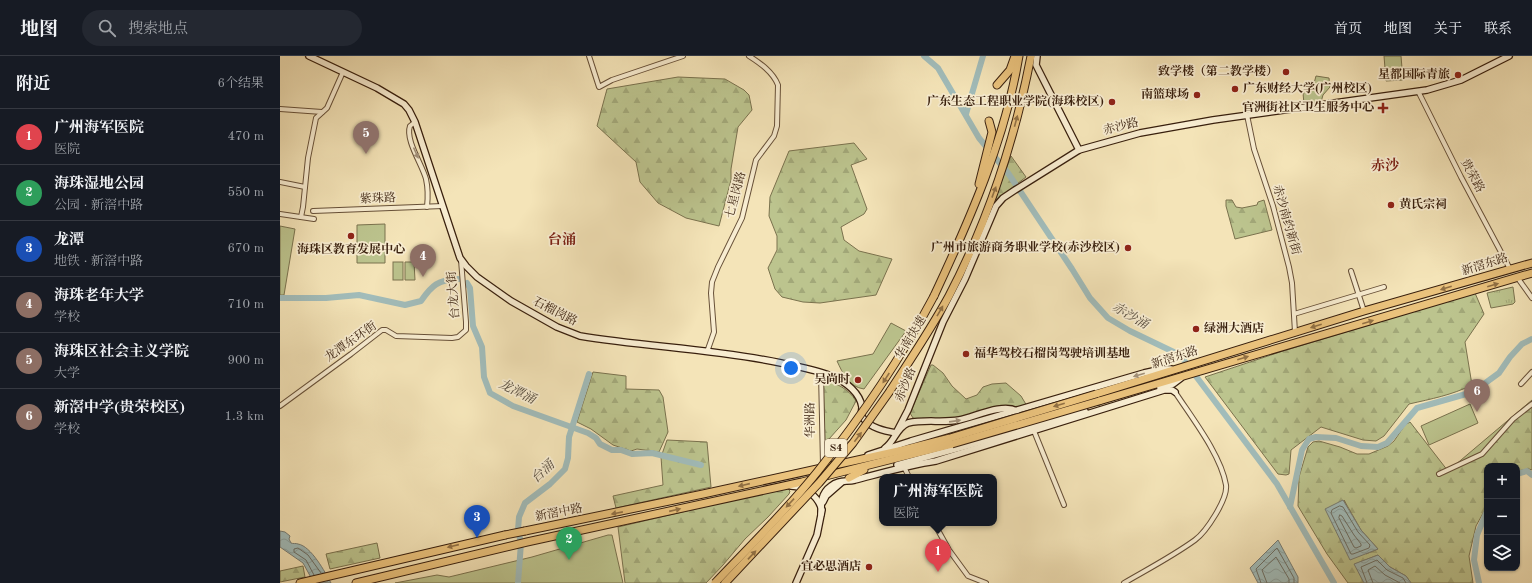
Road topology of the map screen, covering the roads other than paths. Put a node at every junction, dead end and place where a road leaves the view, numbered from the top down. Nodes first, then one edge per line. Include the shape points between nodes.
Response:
1 (309, 56) edge
2 (589, 56) edge
3 (683, 56) edge
4 (749, 56) edge
5 (1015, 56) edge
6 (1019, 56) edge
7 (1031, 56) edge
8 (1037, 56) edge
9 (1509, 56) edge
10 (343, 72) junction
11 (997, 85) dead end
12 (1418, 91) junction
13 (280, 109) edge
14 (322, 112) junction
15 (1247, 115) junction
16 (989, 120) dead end
17 (415, 122) junction
18 (993, 144) junction
19 (1079, 148) junction
20 (280, 182) edge
21 (306, 187) junction
22 (443, 206) junction
23 (427, 207) junction
24 (313, 211) dead end
25 (280, 214) edge
26 (301, 217) junction
27 (314, 219) dead end
28 (460, 258) junction
29 (1532, 263) edge
30 (1510, 269) junction
31 (1351, 271) dead end
32 (1532, 273) edge
33 (1517, 278) junction
34 (1384, 287) dead end
35 (1358, 294) junction
36 (1532, 298) edge
37 (1364, 311) junction
38 (1294, 314) junction
39 (466, 330) joint
40 (1295, 332) junction
41 (707, 352) junction
42 (1178, 369) junction
43 (820, 372) junction
44 (1532, 372) edge
45 (1184, 376) junction
46 (1174, 384) junction
47 (1521, 384) dead end
48 (1175, 392) junction
49 (1098, 398) junction
50 (1532, 404) edge
51 (280, 406) edge
52 (1032, 406) junction
53 (908, 410) junction
54 (1017, 411) junction
55 (1003, 415) junction
56 (916, 422) junction
57 (1040, 424) junction
58 (1033, 429) junction
59 (1014, 432) junction
60 (896, 433) junction
61 (911, 441) junction
62 (951, 441) junction
63 (882, 450) junction
64 (851, 461) junction
65 (874, 465) junction
66 (900, 466) junction
67 (823, 467) junction
68 (907, 474) edge
69 (1439, 474) dead end
70 (846, 480) junction
71 (776, 488) junction
72 (1064, 504) dead end
73 (821, 514) junction
74 (936, 526) edge
75 (300, 583) edge
76 (356, 583) edge
77 (715, 583) edge
78 (726, 583) edge
79 (796, 583) edge
80 (986, 583) edge
81 (1124, 583) edge

1 - 10 main road, 石榴岗路
2 - 3 street via 599,87 612,80
4 - 41 street, 七星岗路 via 776,80 778,120 774,136 756,160 742,218 712,282 714,332
5 - 11 highway via 1010,70
6 - 18 highway, 华南快速 / S4 via 1011,94
78 -> 7 highway, 华南快速 / S4, bridge via 853,443 890,391 949,296 983,221 1001,173
8 - 19 main road via 1036,65
9 - 12 main road via 1452,83
10 - 14 street via 327,108
10 - 17 main road, 石榴岗路 via 392,96 408,110
12 - 15 main road
12 - 30 street, 贵荣路
13 - 14 street
14 - 21 street via 316,118 308,158
15 - 19 main road, 赤沙路 via 1153,127
15 - 38 street, 赤沙南约新街 via 1254,149 1273,206 1289,267
16 - 18 highway
17 - 22 main road, 石榴岗路
17 -> 23 street via 410,126 409,136 426,178
18 -> 77 highway, 华南快速 / S4, bridge via 973,211 934,296 900,357 844,439 802,490
19 - 53 main road, 赤沙路 via 1003,198 996,206 965,279 943,322
20 - 21 street
21 - 26 street
22 - 23 street, 紫珠路
22 - 28 main road, 石榴岗路
23 - 24 street, 紫珠路
25 - 26 street
26 - 27 street
28 - 39 street, 台龙大街
28 - 41 main road, 石榴岗路 via 487,286 545,321 571,333
29 - 30 highway, 新滘东路
30 -> 37 highway, 新滘东路
31 - 35 street
32 - 33 highway, 新滘东路
33 - 36 street
45 -> 33 highway, 新滘东路
34 - 35 street
35 - 37 street
35 - 38 street
37 -> 40 highway, 新滘东路
38 - 40 street, 赤沙南约新街
39 - 51 street, 龙潭东环街 via 452,338 396,336 382,330
40 - 42 highway, 新滘东路
41 - 43 main road, 石榴岗路 via 749,357
42 - 49 highway, 新滘东路
42 -> 52 main road via 1162,369
43 - 60 main road, 石榴岗路 via 834,377 853,390 860,400 862,417 866,421 874,427
43 - 67 street, 华洲路
44 - 47 street
45 - 46 main road
45 - 49 highway, 新滘东路
46 - 48 main road
46 - 57 main road
48 - 58 main road via 1164,390
48 - 81 street via 1214,452 1226,487 1221,505 1196,539
49 - 62 highway, 新滘东路, bridge
50 - 69 street via 1513,419 1482,454
52 - 54 main road
52 - 57 main road via 1027,417 1032,423
53 - 56 main road via 909,417
53 - 60 main road, 赤沙路
54 - 55 main road
56 -> 54 main road via 960,420 1005,408
54 - 58 main road
55 - 59 main road via 1012,414 1017,417 1019,423
55 - 61 main road
56 - 60 main road via 905,425
57 - 58 main road
58 - 59 main road
58 - 66 main road via 936,461
58 - 72 street
59 - 66 main road
60 - 61 main road, 石榴岗路 via 900,441
60 - 63 main road via 892,442
61 - 63 main road
62 - 64 highway, 新滘东路
62 - 65 highway, 新滘东路
63 - 64 main road
64 - 67 highway, 新滘东路
65 - 66 highway
65 - 70 highway
65 - 71 highway, 新滘中路
66 - 68 street
66 - 70 main road
67 -> 75 highway, 新滘中路, bridge via 504,535
70 - 73 main road via 826,496
71 - 73 main road via 788,486 806,490 818,501
76 -> 71 highway, 新滘中路 via 507,546
73 - 79 main road via 817,535
74 - 80 street via 968,576

